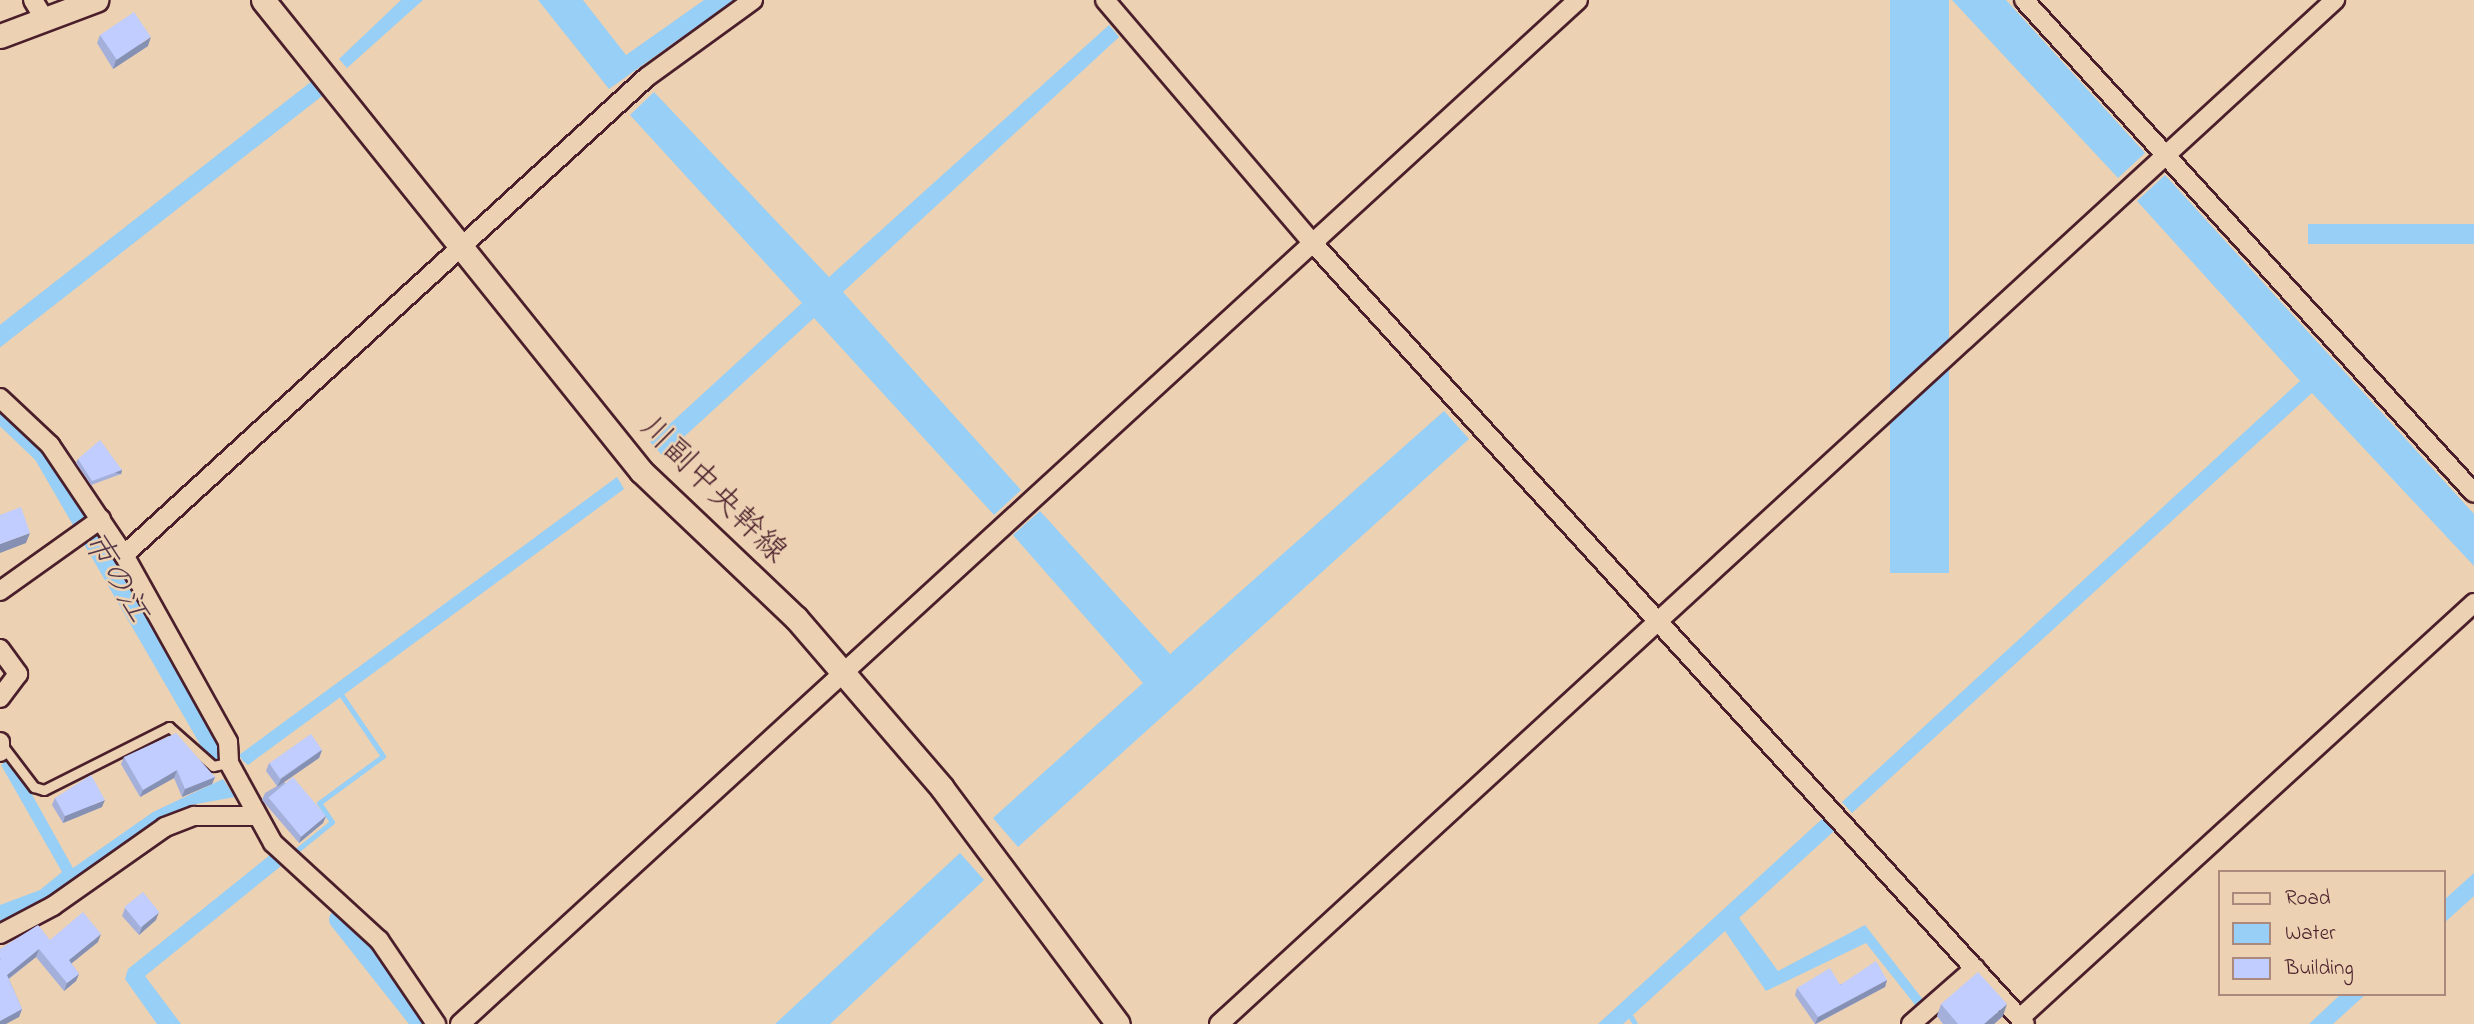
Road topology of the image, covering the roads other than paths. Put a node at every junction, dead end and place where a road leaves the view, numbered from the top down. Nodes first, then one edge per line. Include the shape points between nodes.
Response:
1 (33, 0) edge
2 (96, 0) edge
3 (263, 0) edge
4 (753, 0) edge
5 (1105, 0) edge
6 (1578, 0) edge
7 (2024, 0) edge
8 (2335, 0) edge
9 (45, 20) junction
10 (0, 36) edge
11 (2165, 154) junction
12 (1312, 242) junction
13 (459, 249) junction
14 (0, 398) edge
15 (2474, 493) edge
16 (101, 519) junction
17 (124, 555) junction
18 (0, 591) edge
19 (2474, 603) edge
20 (1657, 621) junction
21 (0, 649) edge
22 (844, 672) junction
23 (0, 698) edge
24 (2, 747) edge
25 (229, 763) junction
26 (255, 816) junction
27 (0, 934) edge
28 (1975, 968) junction
29 (2023, 1021) edge
30 (436, 1024) edge
31 (460, 1024) edge
32 (1118, 1024) edge
33 (1219, 1024) edge
34 (1911, 1024) edge

1 - 9 street
2 - 9 street
3 - 13 street, 川副中央幹線
4 - 13 street via 647,78
5 - 12 street
6 - 12 street
7 - 11 street
8 - 11 street
9 - 10 street
11 - 15 street
11 - 20 street
12 - 20 street
12 - 22 street
13 - 17 street
13 - 22 street, 川副中央幹線 via 641,471
14 - 16 street via 50,445
16 - 17 street
16 - 18 street
17 - 25 street via 228,742
19 - 29 street
20 - 28 street
20 - 33 street
21 - 23 street via 18,674
22 - 31 street
22 - 32 street, 川副中央幹線 via 942,788
24 - 25 lane via 34,787 44,790 169,727 213,766
25 - 26 street
26 - 27 street via 194,816 165,827 53,906
26 - 30 street via 313,884 379,940
28 - 29 street
28 - 34 street

